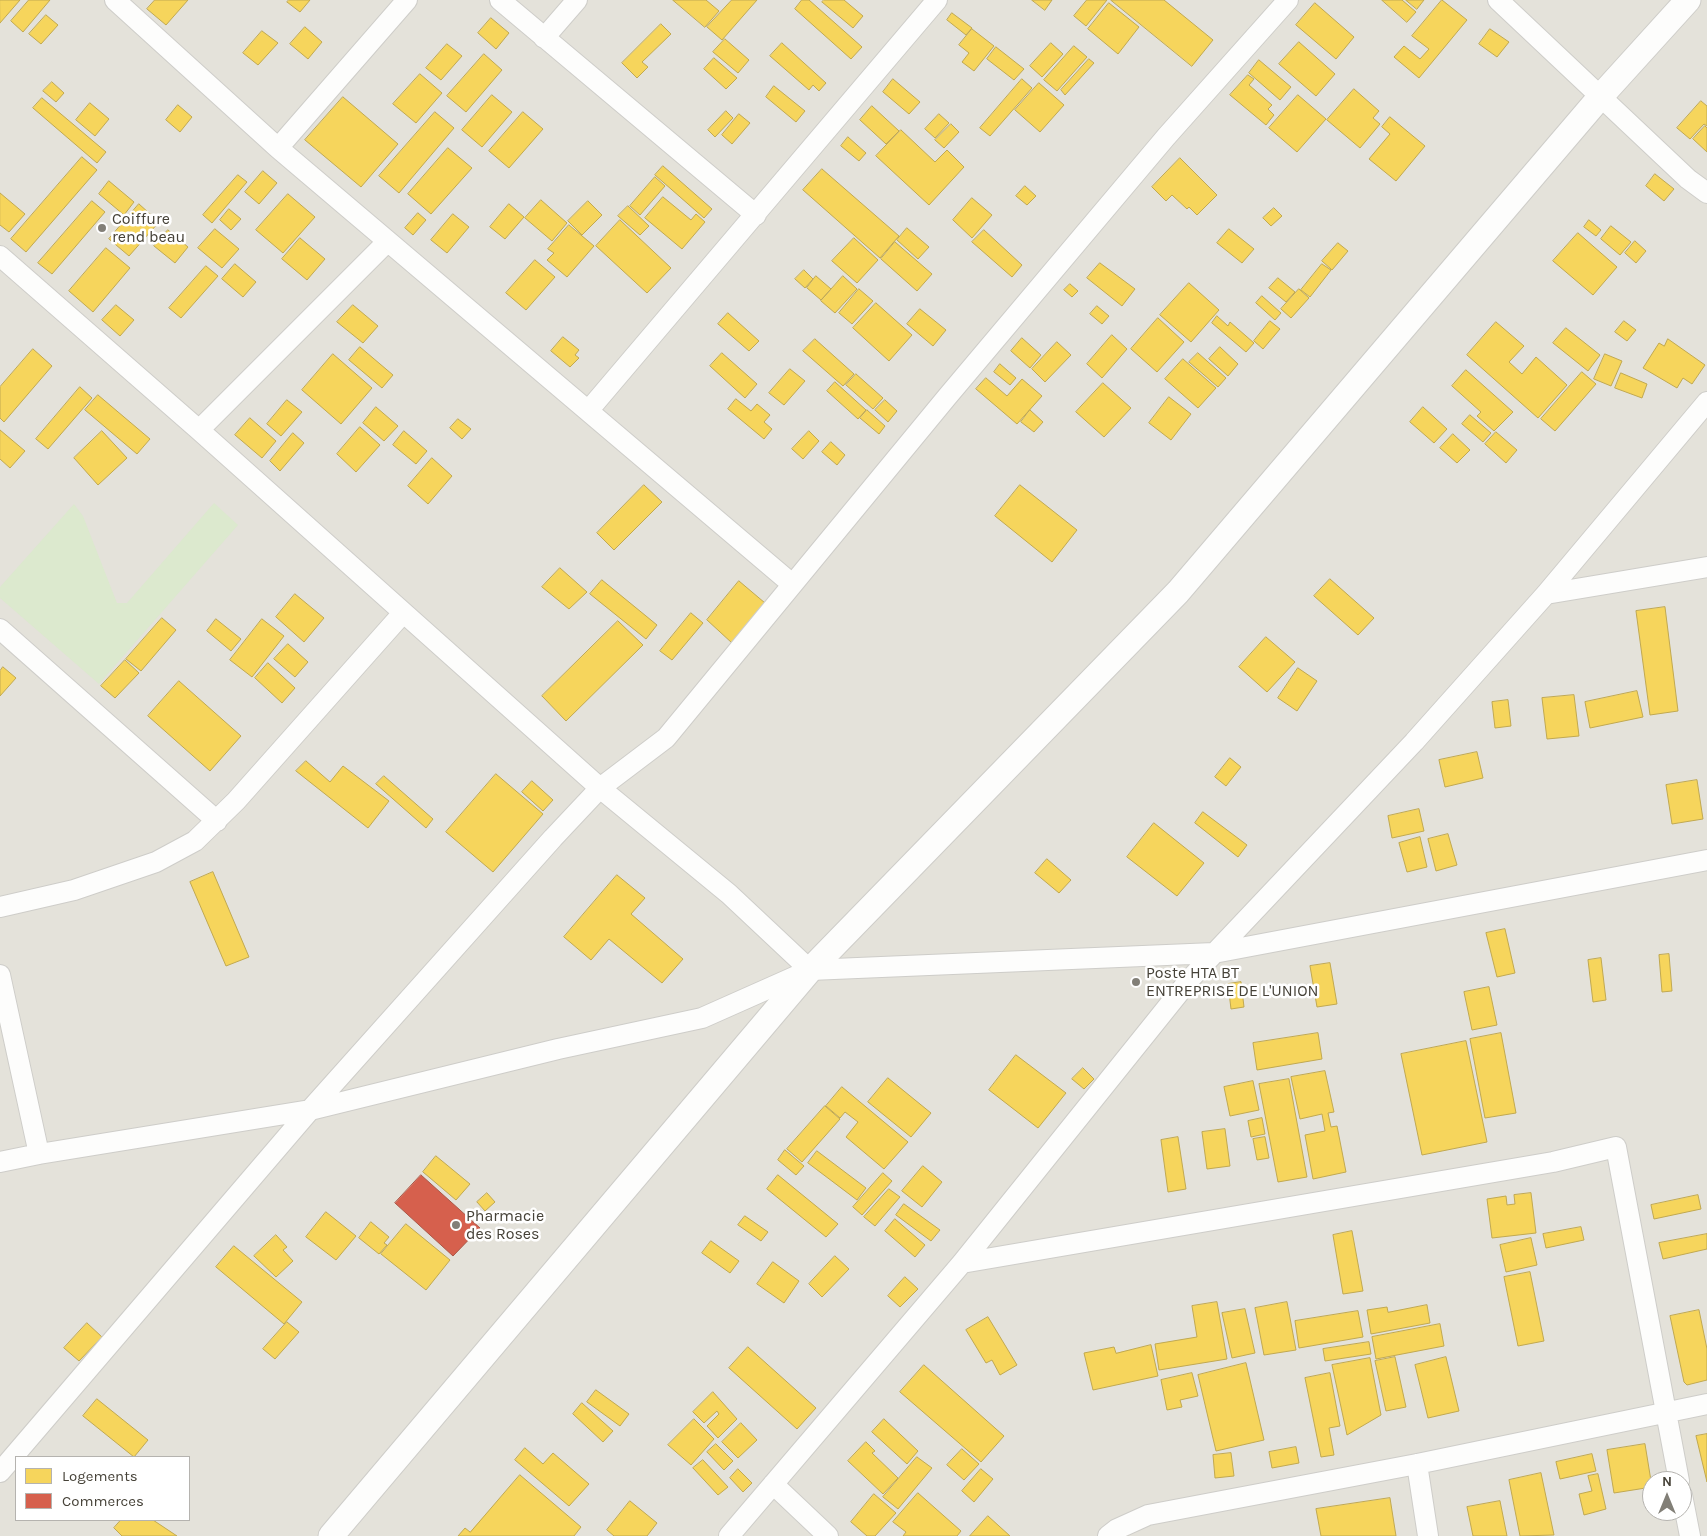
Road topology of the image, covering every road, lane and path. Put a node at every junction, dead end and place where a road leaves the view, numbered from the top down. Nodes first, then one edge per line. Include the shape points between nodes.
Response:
1 (115, 0) edge
2 (407, 0) edge
3 (500, 0) edge
4 (577, 0) edge
5 (937, 0) edge
6 (1288, 0) edge
7 (1498, 0) edge
8 (1688, 0) edge
9 (544, 38) junction
10 (1601, 96) junction
11 (278, 148) junction
12 (1707, 193) edge
13 (756, 215) junction
14 (387, 242) junction
15 (0, 256) edge
16 (1707, 402) edge
17 (588, 411) junction
18 (199, 430) junction
19 (1707, 567) edge
20 (792, 584) junction
21 (1546, 594) junction
22 (402, 614) junction
23 (0, 630) edge
24 (600, 788) junction
25 (217, 820) junction
26 (1707, 860) edge
27 (0, 907) edge
28 (1214, 953) junction
29 (810, 970) junction
30 (0, 976) edge
31 (310, 1110) junction
32 (39, 1154) junction
33 (0, 1162) edge
34 (962, 1263) junction
35 (1707, 1404) edge
36 (1666, 1413) junction
37 (1417, 1464) junction
38 (1677, 1471) edge
39 (0, 1472) edge
40 (773, 1484) junction
41 (1687, 1521) edge
42 (331, 1536) edge
43 (729, 1536) edge
44 (828, 1536) edge
45 (1108, 1536) edge
46 (1428, 1536) edge
47 (1690, 1536) edge

1 - 11 street
2 - 11 street
3 - 9 street
4 - 9 street
5 - 13 street
6 - 20 street via 1166,137
7 - 10 street
8 - 10 street
9 - 13 street
10 - 12 street
10 - 29 street via 1178,592
11 - 14 street
13 - 17 street
14 - 17 street
14 - 18 street
15 - 18 street
16 - 21 street
17 - 20 street
18 - 22 street
19 - 21 street
20 - 24 street via 666,738
21 - 28 street via 1414,742
22 - 24 street
22 - 25 street
23 - 25 street
24 - 29 street via 729,894
24 - 31 street
25 - 27 street via 195,841 156,862 74,890
26 - 28 street
28 - 29 street
28 - 34 street
29 - 31 street via 702,1018 558,1049
29 - 42 street
30 - 32 street
31 - 32 street
31 - 39 street
32 - 33 street
34 - 36 street via 1553,1162 1616,1147
34 - 40 street
35 - 36 street
36 - 37 street
36 - 38 street
37 - 45 street via 1148,1515
37 - 46 street
40 - 43 street
40 - 44 street
41 - 47 street

